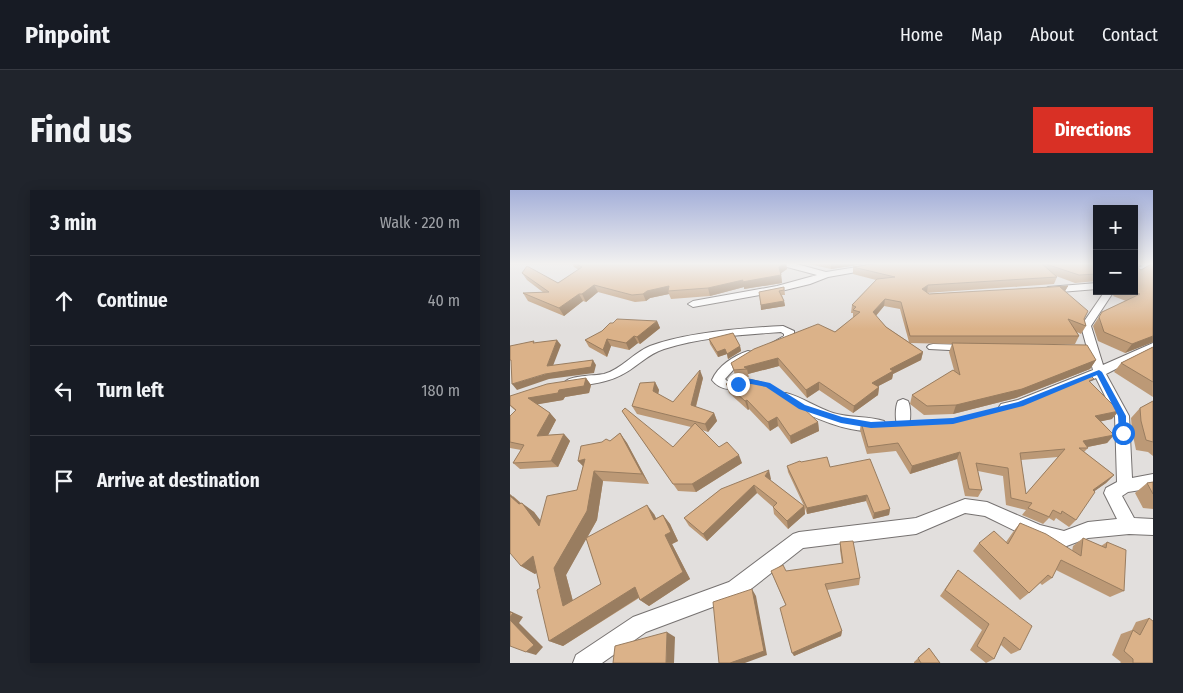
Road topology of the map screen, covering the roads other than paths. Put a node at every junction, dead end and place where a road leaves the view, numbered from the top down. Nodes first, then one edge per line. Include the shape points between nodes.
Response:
1 (793, 285) edge
2 (1093, 286) edge
3 (1040, 290) edge
4 (1107, 295) edge
5 (693, 304) dead end
6 (1153, 346) edge
7 (933, 347) dead end
8 (983, 348) edge
9 (1099, 372) junction
10 (759, 383) edge
11 (560, 384) edge
12 (774, 389) edge
13 (903, 404) dead end
14 (991, 411) edge
15 (920, 423) edge
16 (903, 424) junction
17 (1153, 481) edge
18 (1125, 486) junction
19 (1129, 526) junction
20 (1153, 527) edge
21 (584, 663) edge

1 - 5 street
2 - 3 street
4 - 9 street via 1086,326 1088,350
6 - 9 street
7 - 8 street
9 - 14 street via 1020,404
9 - 18 street via 1122,416
10 - 11 street via 725,385 718,380 732,364 789,338 790,333 783,329 731,332 661,346 643,353 608,378
12 - 16 street via 802,407 841,420 871,425
13 - 16 street
15 - 16 street
17 - 18 street
18 - 19 street via 1112,493
19 - 20 street
19 - 21 street via 1088,530 1064,540 1038,534 987,509 965,506 916,526 799,540 735,589 640,624

